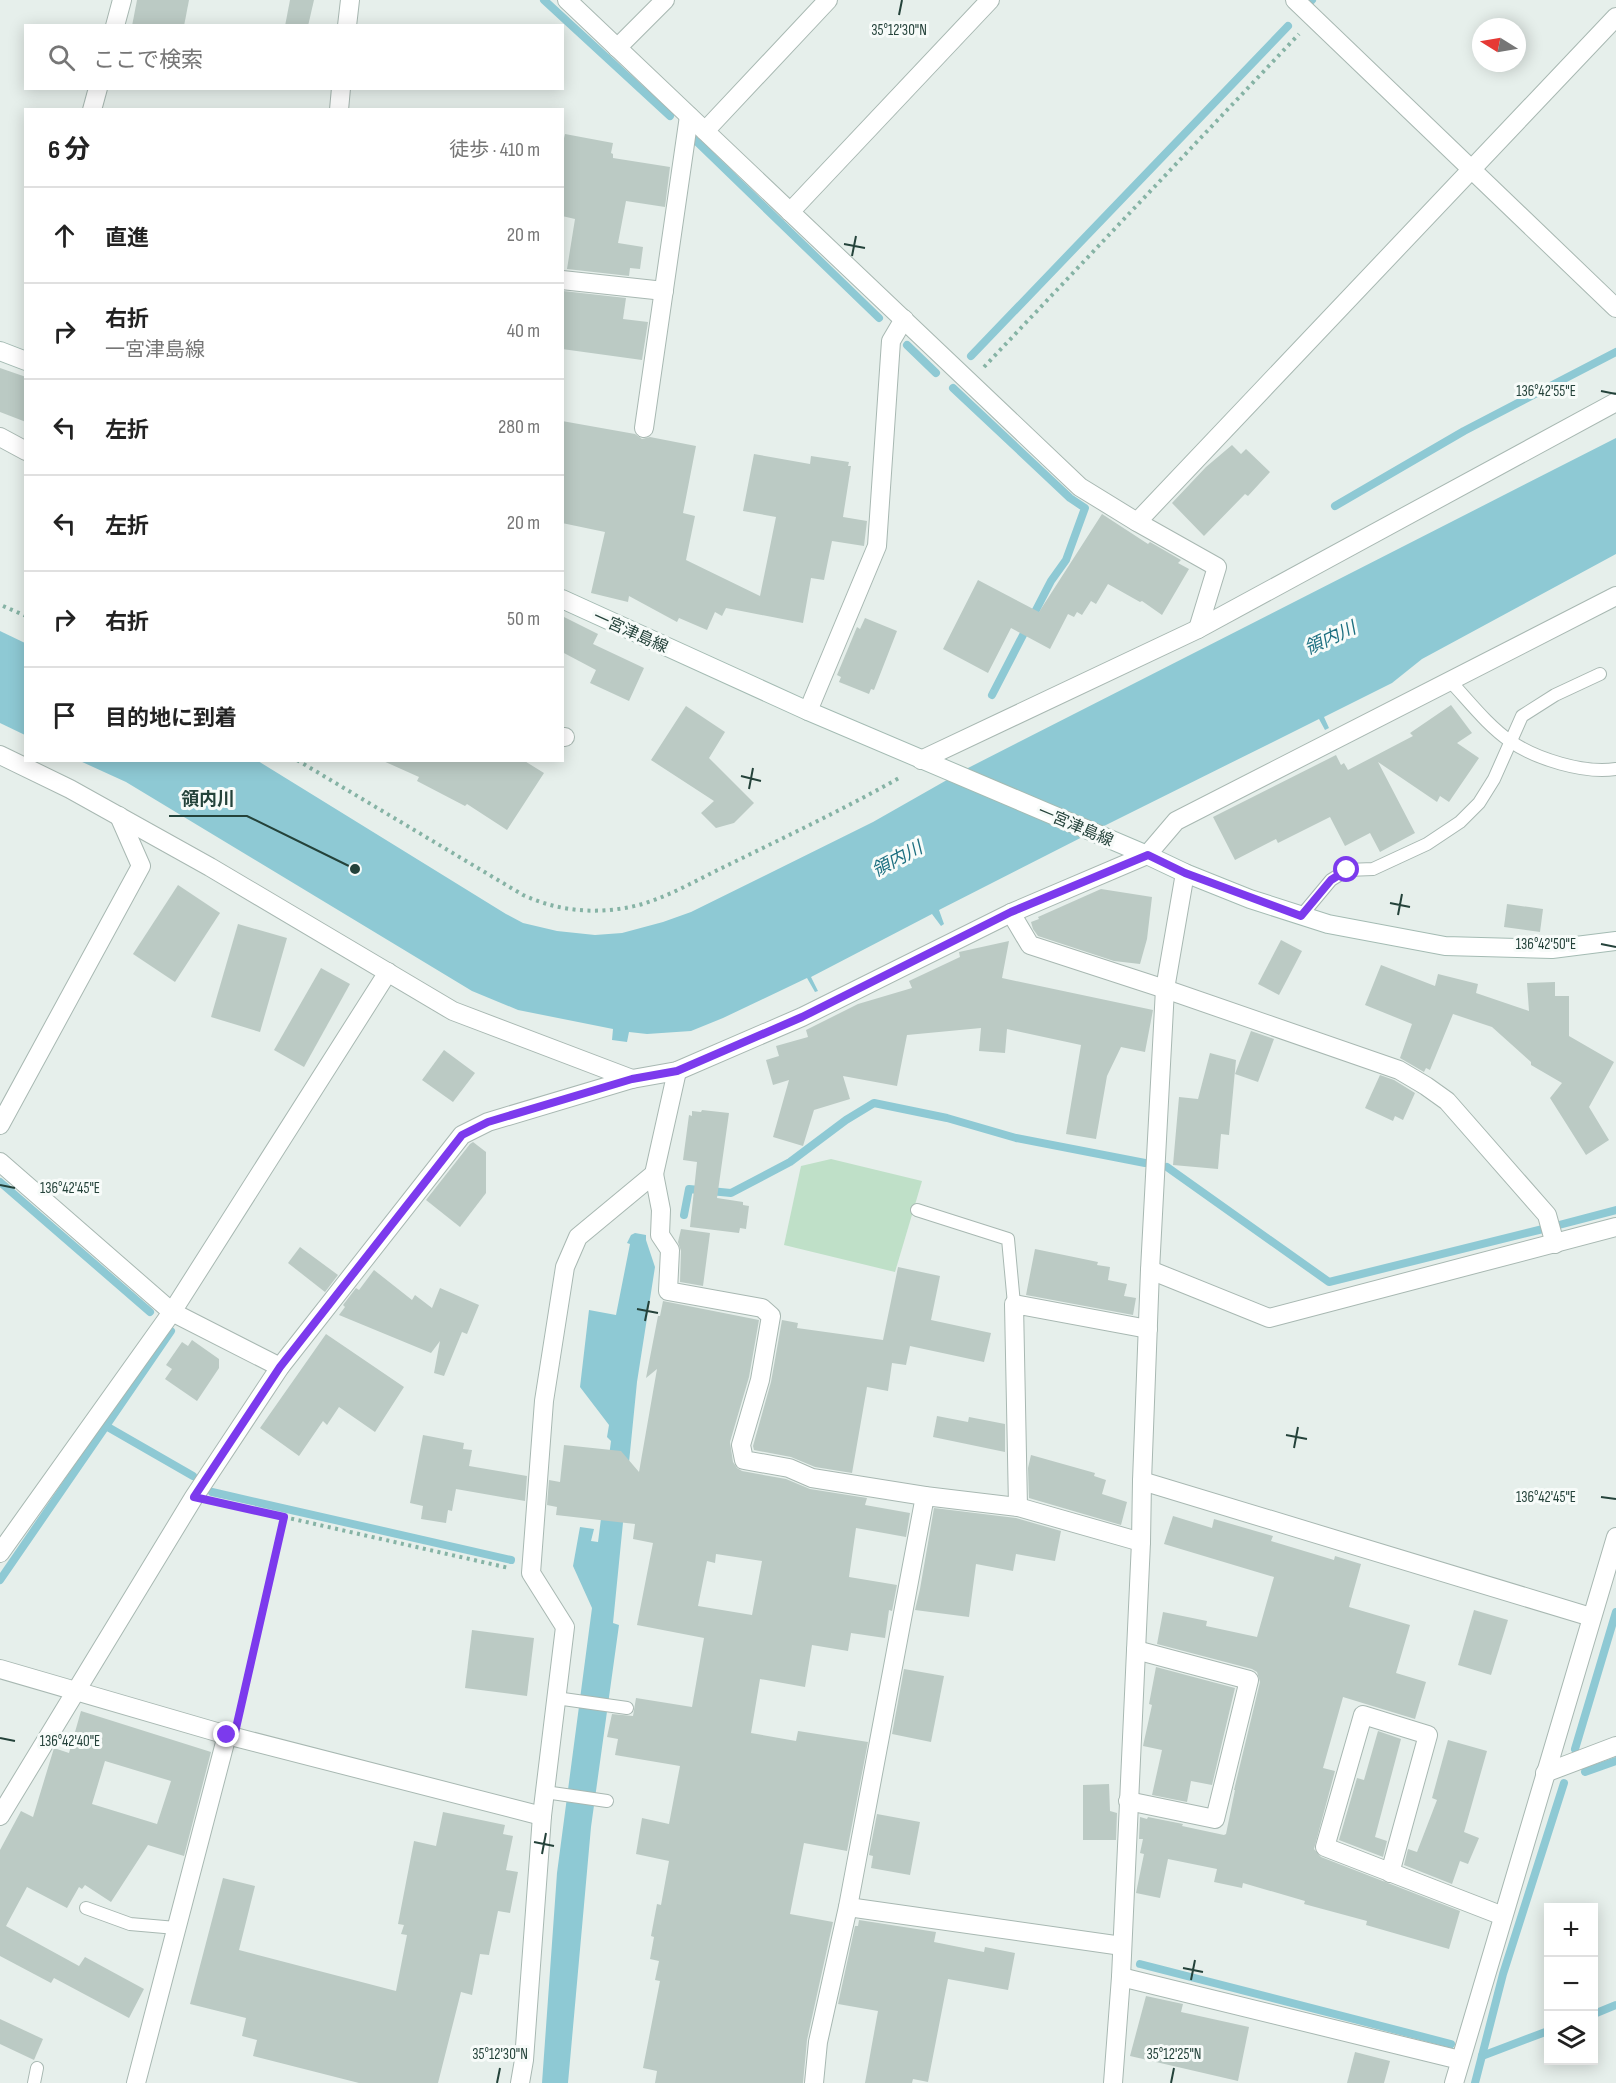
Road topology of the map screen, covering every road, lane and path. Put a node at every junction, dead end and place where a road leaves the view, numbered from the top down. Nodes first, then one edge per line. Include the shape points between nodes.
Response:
1 (122, 0) edge
2 (350, 0) edge
3 (567, 0) edge
4 (665, 0) edge
5 (828, 0) edge
6 (990, 0) edge
7 (1295, 0) edge
8 (1616, 17) edge
9 (1314, 18) junction
10 (116, 24) edge
11 (347, 24) edge
12 (617, 48) junction
13 (97, 90) edge
14 (341, 90) edge
15 (93, 108) edge
16 (339, 108) edge
17 (689, 116) junction
18 (705, 131) junction
19 (1471, 169) junction
20 (790, 212) junction
21 (564, 280) edge
22 (663, 291) junction
23 (1616, 308) edge
24 (904, 319) junction
25 (0, 351) edge
26 (24, 360) edge
27 (969, 382) junction
28 (1616, 402) edge
29 (644, 428) dead end
30 (0, 437) edge
31 (24, 450) edge
32 (1137, 522) junction
33 (1616, 596) edge
34 (564, 600) edge
35 (3, 606) dead end
36 (24, 615) edge
37 (1198, 629) junction
38 (1600, 674) dead end
39 (1450, 681) junction
40 (808, 711) junction
41 (1510, 741) junction
42 (0, 755) edge
43 (921, 760) junction
44 (300, 762) edge
45 (1616, 769) edge
46 (119, 816) junction
47 (1148, 855) junction
48 (1185, 873) junction
49 (1011, 912) junction
50 (1301, 916) junction
51 (1616, 941) edge
52 (388, 972) junction
53 (1164, 989) junction
54 (677, 1071) junction
55 (632, 1079) junction
56 (0, 1125) edge
57 (0, 1162) edge
58 (654, 1174) junction
59 (917, 1209) dead end
60 (1616, 1227) edge
61 (1555, 1244) junction
62 (1150, 1270) junction
63 (1014, 1304) junction
64 (172, 1312) junction
65 (1148, 1329) junction
66 (280, 1367) junction
67 (1142, 1481) junction
68 (925, 1496) junction
69 (194, 1497) junction
70 (1018, 1507) junction
71 (284, 1517) junction
72 (1616, 1537) edge
73 (1142, 1542) junction
74 (0, 1554) edge
75 (531, 1573) junction
76 (1591, 1617) junction
77 (1136, 1650) junction
78 (0, 1669) edge
79 (75, 1692) junction
80 (565, 1699) junction
81 (627, 1708) dead end
82 (230, 1736) junction
83 (1616, 1746) edge
84 (1545, 1773) junction
85 (552, 1793) junction
86 (603, 1801) dead end
87 (1128, 1801) junction
88 (0, 1816) edge
89 (542, 1816) junction
90 (1390, 1873) junction
91 (848, 1907) junction
92 (86, 1908) dead end
93 (1503, 1916) junction
94 (176, 1928) junction
95 (1122, 1946) junction
96 (1121, 1977) junction
97 (1460, 2060) junction
98 (37, 2068) dead end
99 (34, 2083) edge
100 (136, 2083) edge
101 (520, 2083) edge
102 (814, 2083) edge
103 (1113, 2083) edge
104 (1454, 2083) edge

1 - 10 street
2 - 11 street
3 - 12 street
4 - 12 street
5 - 18 street
6 - 20 street
7 - 9 street
8 - 19 street
9 - 19 street
9 - 27 path
12 - 17 street
13 - 15 street
14 - 16 street
17 - 18 street
17 - 22 street
18 - 20 street
19 - 23 street
19 - 32 street
20 - 24 street
21 - 22 street
22 - 29 street
24 - 27 street
24 - 40 street via 891,341 877,546
25 - 26 street
27 - 32 street via 1080,487
28 - 37 street
30 - 31 street
32 - 37 street via 1216,567
33 - 39 street
34 - 40 street, 一宮津島線
35 - 36 path
37 - 43 street
38 - 41 lane via 1522,716
39 - 41 lane
39 - 47 street via 1176,821
40 - 43 street, 一宮津島線
41 - 45 lane via 1565,764 1601,771
41 - 50 lane via 1494,779 1479,803 1460,822 1427,844 1373,869 1347,870 1331,880
42 - 46 street
43 - 44 path via 901,777 848,807 669,894 628,908 576,911 543,904 523,894
43 - 47 street, 一宮津島線
46 - 52 street
46 - 56 street via 141,866
47 - 48 street, 一宮津島線
47 - 49 street
48 - 50 street, 一宮津島線
48 - 53 street
49 - 53 street via 1030,945
49 - 54 street via 802,1017
50 - 51 street, 一宮津島線 via 1445,946 1552,949
52 - 55 street via 453,1011
52 - 64 street
53 - 61 street via 1399,1070 1426,1086 1447,1101 1547,1215
53 - 62 street
54 - 55 street
54 - 58 street
55 - 66 street via 488,1122 462,1135
57 - 64 street
58 - 68 street via 662,1210 660,1235 670,1250 668,1291 762,1308 771,1316 760,1380 741,1445 744,1460 789,1468 812,1478
58 - 75 street via 578,1237 566,1267 544,1401
59 - 63 lane via 1008,1239
60 - 61 street
61 - 62 street via 1269,1318
62 - 65 street
63 - 65 street
63 - 70 street
64 - 66 street
64 - 74 street
65 - 67 street
66 - 69 street
67 - 73 street
67 - 76 street
68 - 70 street
68 - 91 street
69 - 71 path
69 - 79 street
70 - 73 street
71 - 75 path
71 - 82 path
72 - 76 street
73 - 77 street
75 - 80 street via 565,1627
76 - 84 street
77 - 87 street
77 - 87 street via 1249,1680 1215,1819
78 - 79 street
79 - 82 street
79 - 88 street
80 - 81 lane
80 - 85 street
82 - 89 street
82 - 94 street
83 - 84 street
84 - 93 street
85 - 86 lane
85 - 89 street
87 - 95 street
89 - 101 street
90 - 90 street via 1324,1847 1363,1715 1428,1735
90 - 93 street
91 - 95 street
91 - 102 street via 818,2042
92 - 94 lane via 130,1924
93 - 97 street
94 - 100 street
95 - 96 street
96 - 97 street
96 - 103 street
97 - 104 street
98 - 99 lane

